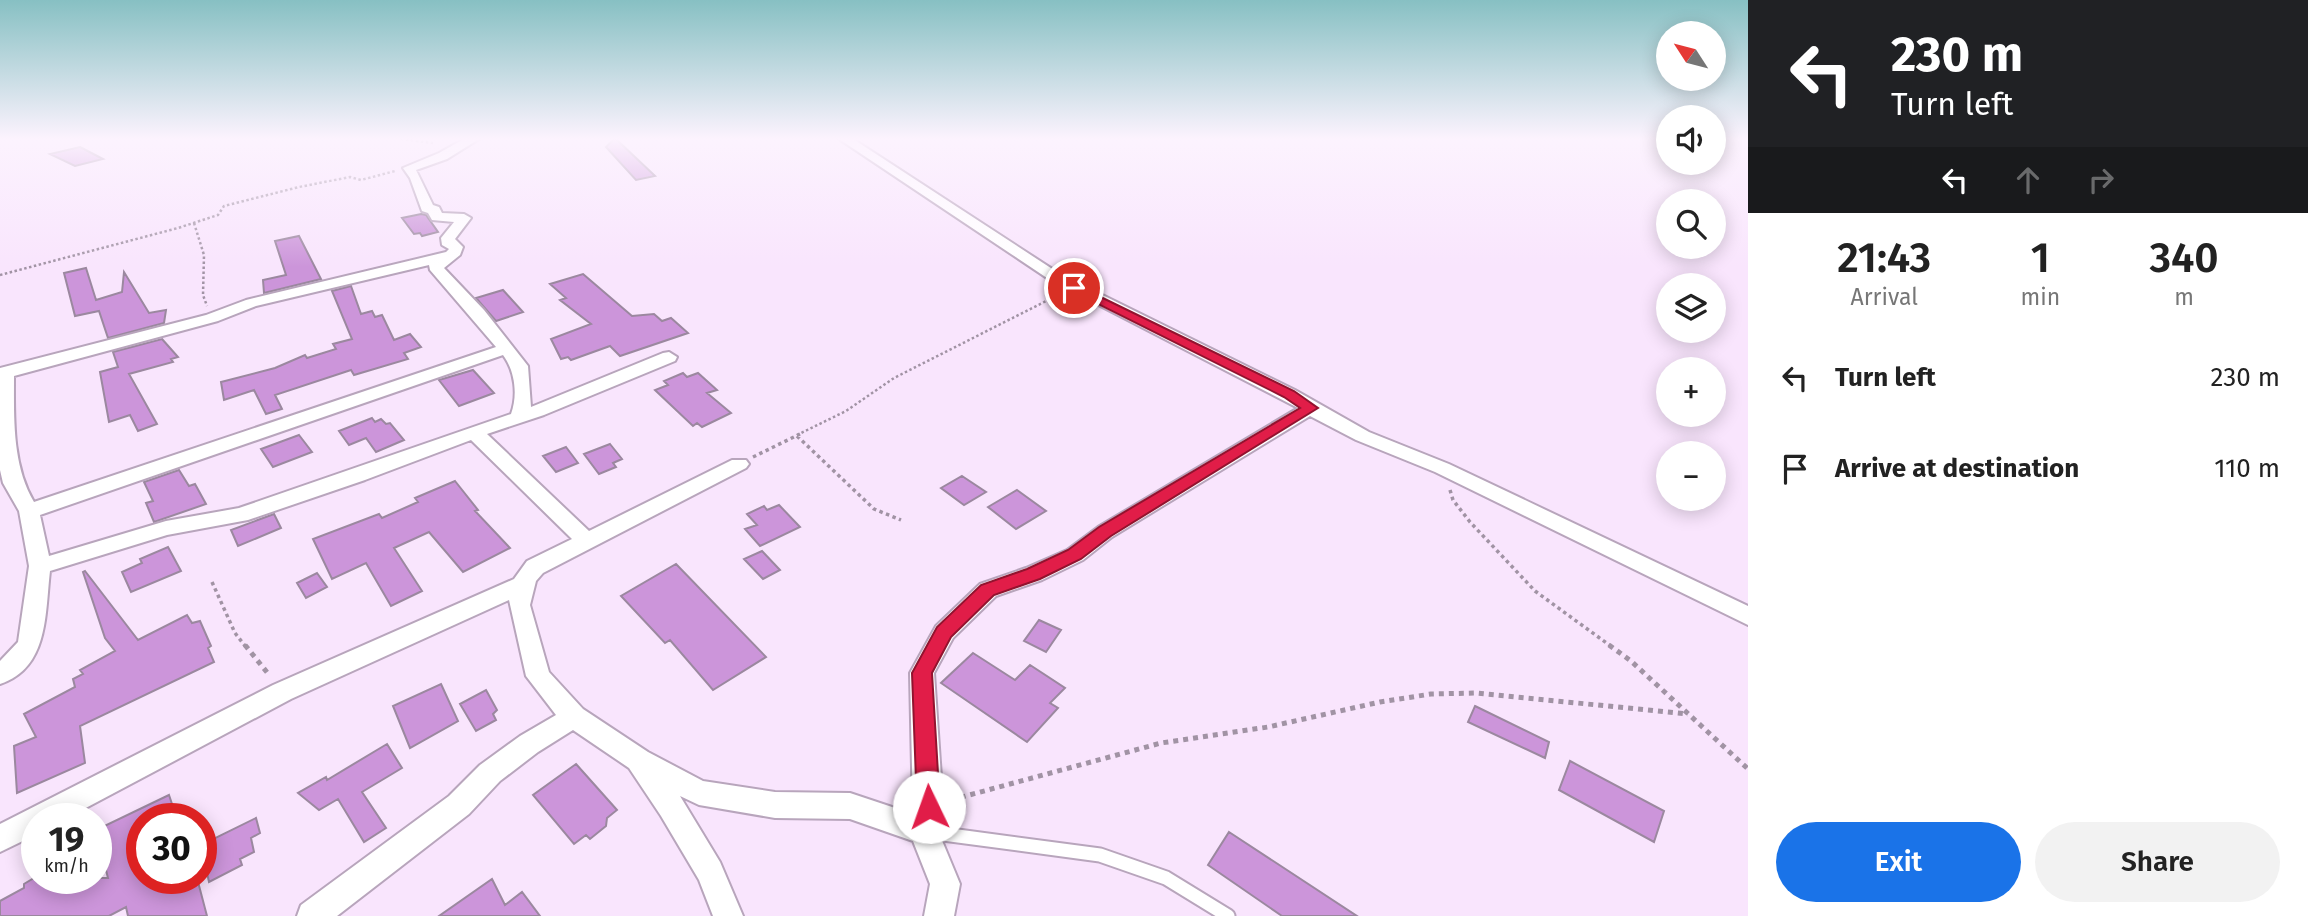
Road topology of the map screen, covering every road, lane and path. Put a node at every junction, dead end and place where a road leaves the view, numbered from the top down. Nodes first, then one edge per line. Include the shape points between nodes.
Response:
1 (327, 182) edge
2 (417, 182) edge
3 (909, 182) edge
4 (194, 223) junction
5 (448, 256) junction
6 (0, 275) edge
7 (1074, 288) junction
8 (212, 318) junction
9 (505, 349) junction
10 (669, 357) dead end
11 (2, 373) edge
12 (1310, 408) junction
13 (518, 418) junction
14 (474, 432) junction
15 (797, 436) junction
16 (5, 462) edge
17 (739, 464) joint
18 (1443, 468) junction
19 (29, 511) junction
20 (901, 520) dead end
21 (586, 540) junction
22 (40, 566) junction
23 (212, 582) dead end
24 (522, 585) junction
25 (1748, 616) edge
26 (0, 674) edge
27 (282, 692) junction
28 (1688, 714) junction
29 (574, 717) junction
30 (638, 760) junction
31 (1748, 769) edge
32 (68, 803) edge
33 (926, 819) junction
34 (21, 828) edge
35 (0, 839) edge
36 (312, 916) edge
37 (728, 916) edge
38 (940, 916) edge
39 (1228, 916) edge

1 - 4 path via 224,206 218,215
2 - 5 street via 427,208 437,217 464,218 448,238 456,247
3 - 7 street
4 - 6 path
4 - 8 path via 204,254 203,295
5 - 8 street via 251,303
5 - 9 street via 435,270 478,313
7 - 12 street
7 - 15 path via 894,377 846,411
8 - 11 street
9 - 13 street via 523,372 524,403
9 - 19 street
10 - 13 street
11 - 16 street
12 - 18 street via 1406,456
12 - 33 street via 1074,555 988,590 944,632 922,673
13 - 14 street
14 - 21 street
14 - 22 street via 241,515 166,528
15 - 17 path
15 - 20 path via 874,509
16 - 19 street
17 - 21 street
18 - 25 street
18 - 28 path via 1453,500 1535,590 1631,661
19 - 22 street
21 - 24 street via 535,567
22 - 26 street via 30,644 15,664
23 - 27 path via 235,633
24 - 27 street
24 - 29 street via 519,605 538,676
27 - 32 street
28 - 31 path
28 - 33 path via 1476,693 1431,694 1161,743
29 - 30 street
29 - 36 street via 490,773 459,805
30 - 33 street via 699,793 775,805 850,806
30 - 37 street via 710,872
33 - 38 street via 944,884
33 - 39 lane via 1100,855 1166,878
34 - 35 street

